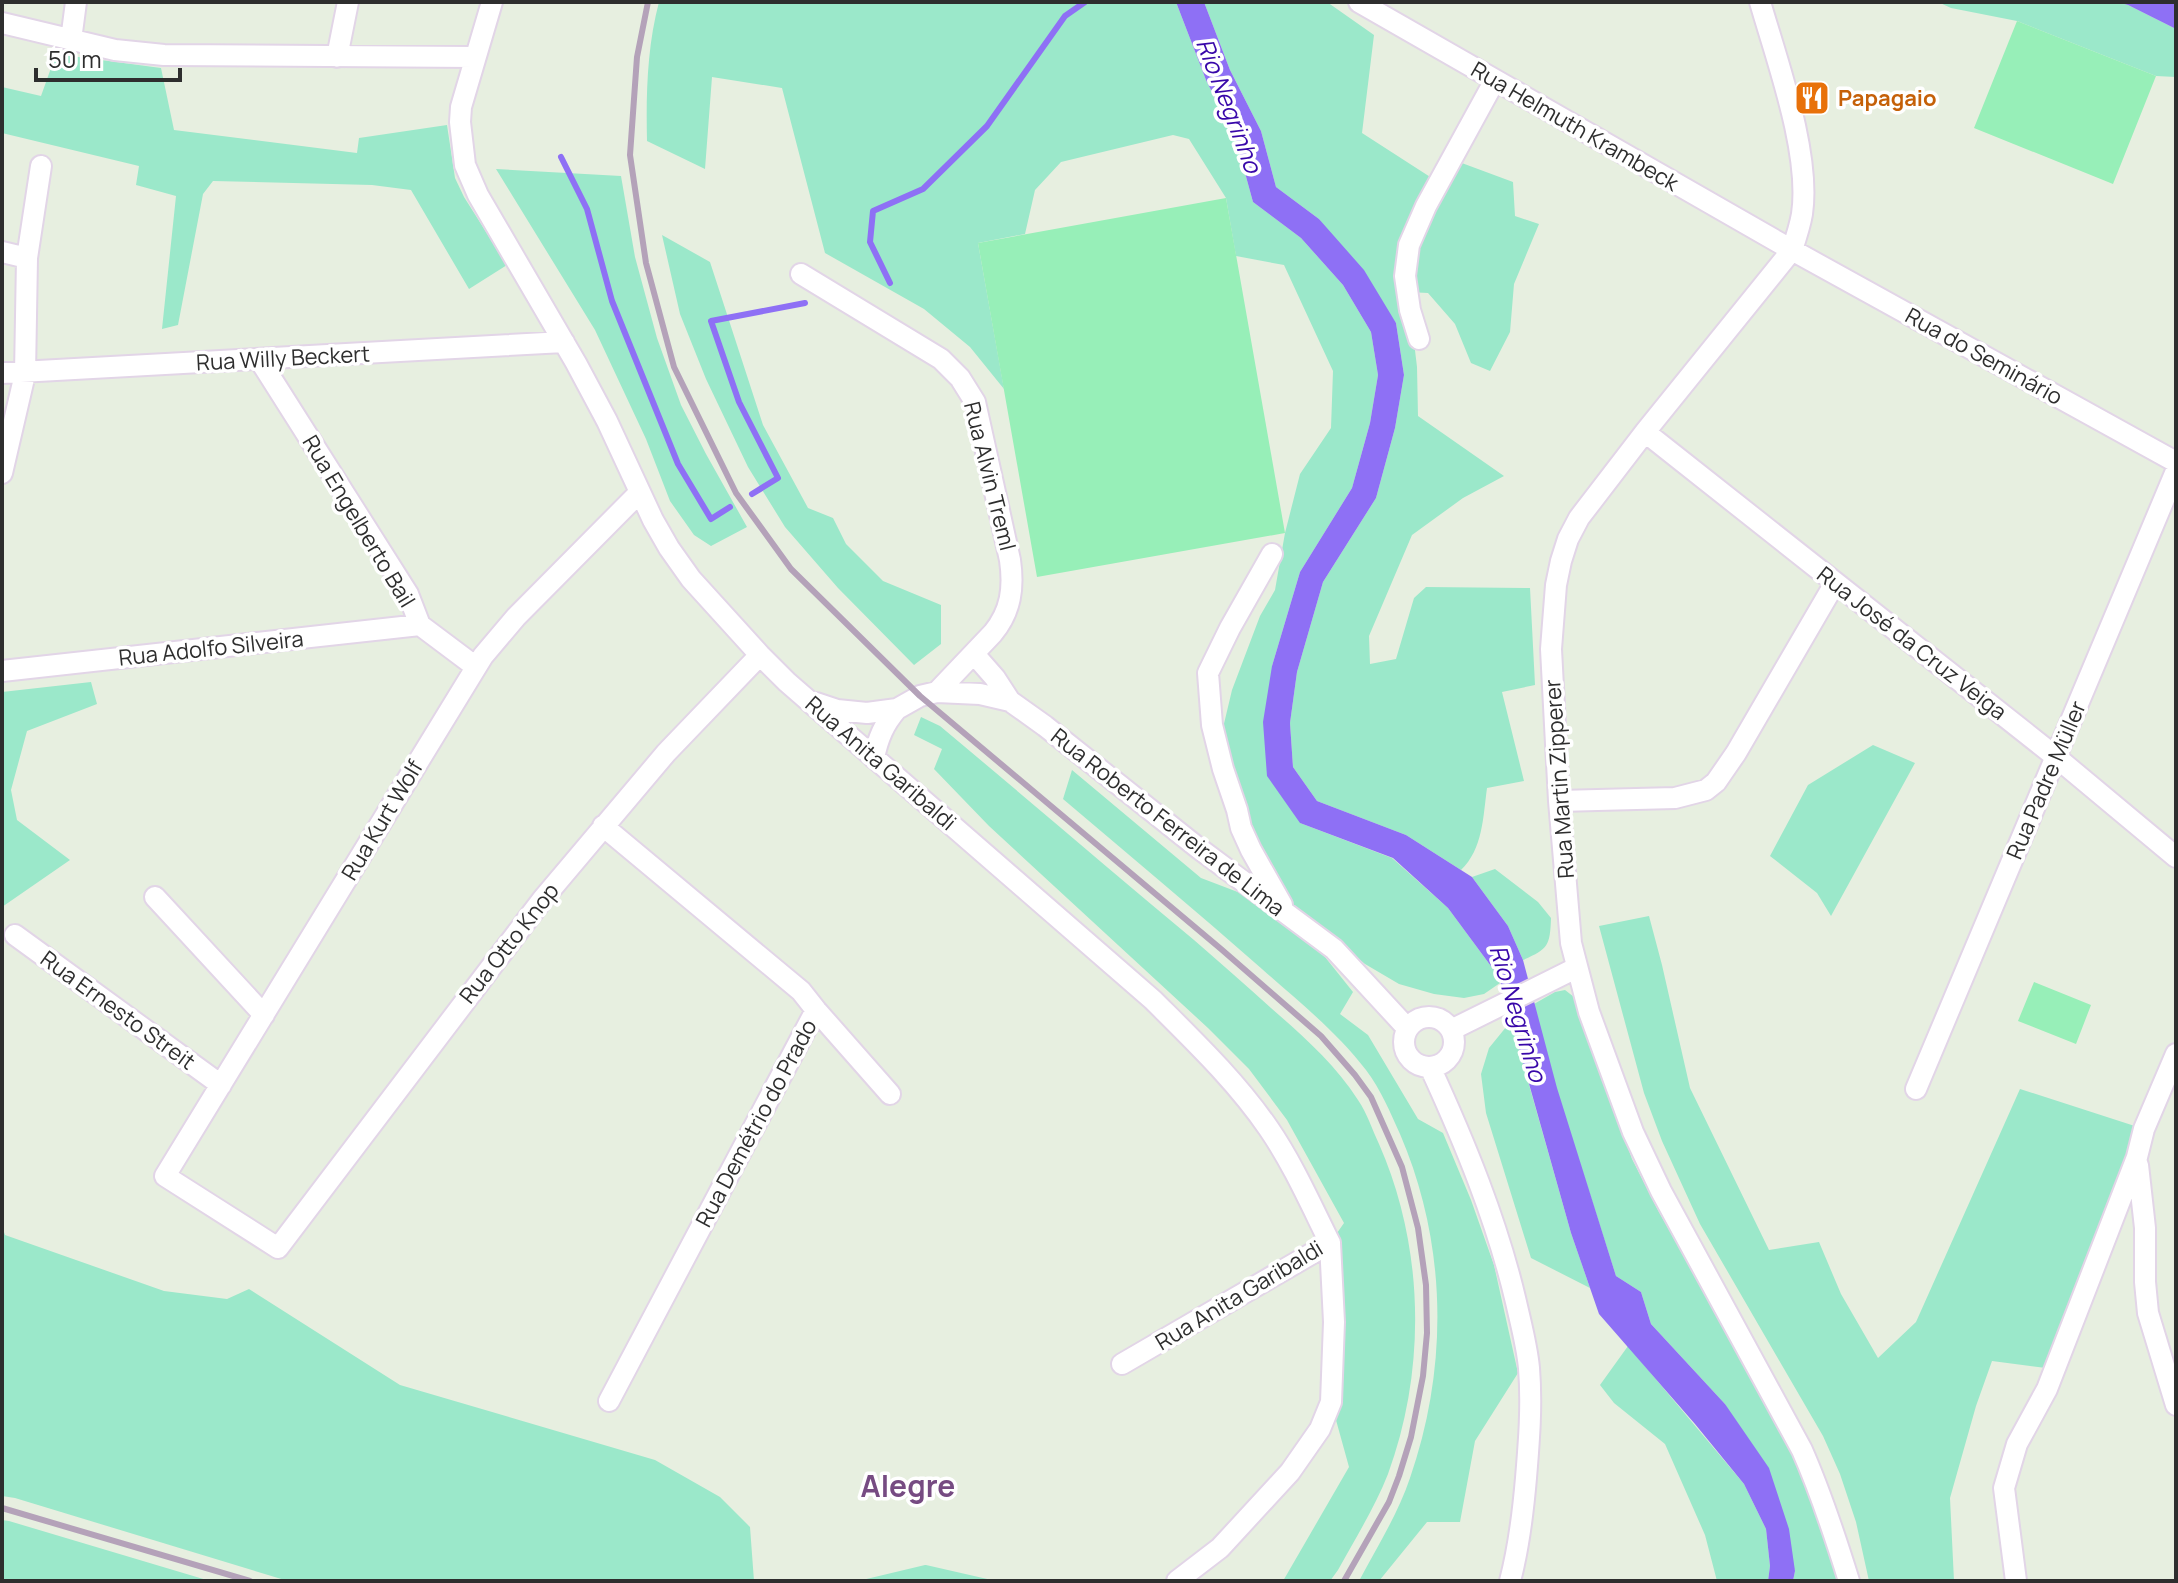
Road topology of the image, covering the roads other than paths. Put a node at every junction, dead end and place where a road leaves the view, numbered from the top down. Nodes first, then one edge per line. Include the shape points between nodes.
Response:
1 (76, 2) edge
2 (348, 2) edge
3 (492, 2) edge
4 (1359, 2) edge
5 (1760, 2) edge
6 (2, 23) edge
7 (71, 40) junction
8 (337, 57) junction
9 (475, 57) junction
10 (1495, 80) junction
11 (41, 166) dead end
12 (1792, 250) junction
13 (2, 252) edge
14 (27, 258) junction
15 (801, 274) dead end
16 (1419, 339) dead end
17 (564, 342) junction
18 (259, 359) junction
19 (2, 373) edge
20 (25, 374) junction
21 (1645, 432) junction
22 (2176, 462) edge
23 (2176, 471) edge
24 (2, 473) edge
25 (639, 493) junction
26 (1272, 554) dead end
27 (1835, 583) junction
28 (420, 625) junction
29 (974, 654) junction
30 (760, 655) junction
31 (476, 667) junction
32 (2, 671) edge
33 (937, 692) junction
34 (809, 700) junction
35 (1010, 701) junction
36 (897, 709) junction
37 (2056, 757) junction
38 (874, 758) junction
39 (1559, 801) junction
40 (603, 826) junction
41 (2176, 857) edge
42 (155, 897) dead end
43 (1285, 912) junction
44 (15, 935) dead end
45 (1576, 968) junction
46 (816, 1010) junction
47 (264, 1015) junction
48 (1407, 1028) junction
49 (1451, 1030) junction
50 (2176, 1054) edge
51 (1430, 1067) junction
52 (221, 1085) junction
53 (1916, 1089) dead end
54 (890, 1094) dead end
55 (2137, 1157) junction
56 (165, 1176) joint
57 (1330, 1243) junction
58 (1122, 1364) dead end
59 (609, 1401) dead end
60 (2176, 1405) edge
61 (1177, 1581) edge
62 (1510, 1581) edge
63 (1849, 1581) edge
64 (2016, 1581) edge

1 - 7 street
2 - 8 street
3 - 9 street, Rua Anita Garibaldi
4 - 10 street, Rua Helmuth Krambeck
5 - 12 street, Rua Martin Zipperer via 1802,170 1802,214
6 - 7 street
7 - 8 street via 164,55
8 - 9 street
9 - 17 street, Rua Anita Garibaldi via 460,122 465,165
10 - 12 street, Rua Helmuth Krambeck
10 - 16 street via 1409,245 1405,276
11 - 14 street
12 - 21 street, Rua Martin Zipperer
12 - 22 street, Rua do Seminário
13 - 14 street
14 - 20 street
15 - 29 street, Rua Alvin Treml via 941,359 975,402 1012,574 1011,602 1001,624
17 - 18 street, Rua Willy Beckert
17 - 25 street, Rua Anita Garibaldi
18 - 20 street, Rua Willy Beckert
18 - 28 street, Rua Engelberto Bail via 408,594
19 - 20 street, Rua Willy Beckert
20 - 24 street
21 - 27 street, Rua José da Cruz Veiga
21 - 39 street, Rua Martin Zipperer via 1579,518 1561,561 1551,649
23 - 37 street, Rua Padre Müller
25 - 30 street, Rua Anita Garibaldi via 691,579
25 - 31 street, Rua Kurt Wolf via 516,617
26 - 43 street via 1208,673 1212,725 1241,828
27 - 37 street, Rua José da Cruz Veiga
27 - 39 street via 1736,753 1706,790 1675,798
28 - 31 street, Rua Engelberto Bail
28 - 32 street, Rua Adolfo Silveira
29 - 33 street, Rua Alvin Treml
29 - 35 street
30 - 34 street, Rua Anita Garibaldi
30 - 40 street, Rua Otto Knop
31 - 47 street, Rua Kurt Wolf
33 - 35 street, Rua Roberto Ferreira de Lima
33 - 36 street, Rua Roberto Ferreira de Lima
34 - 36 street, Rua Roberto Ferreira de Lima via 852,712
34 - 38 street, Rua Anita Garibaldi
35 - 43 street, Rua Roberto Ferreira de Lima
36 - 38 street via 877,740
37 - 41 street, Rua José da Cruz Veiga
37 - 53 street, Rua Padre Müller
38 - 57 street, Rua Anita Garibaldi via 1204,1050 1270,1130
39 - 45 street, Rua Martin Zipperer
40 - 46 street, Rua Demétrio do Prado via 801,991
40 - 56 street, Rua Otto Knop via 278,1248
42 - 47 street
43 - 48 street, Rua Roberto Ferreira de Lima via 1334,949
44 - 52 street, Rua Ernesto Streit
45 - 49 street
45 - 63 street, Rua Martin Zipperer via 1633,1132 1802,1450
46 - 54 street
46 - 59 street, Rua Demétrio do Prado
47 - 52 street, Rua Kurt Wolf
48 - 49 street via 1424,1017 1435,1017
48 - 51 street via 1405,1050 1410,1059
49 - 51 street via 1453,1050 1448,1059
50 - 55 street
51 - 62 street via 1490,1213 1529,1366 1524,1507
52 - 56 street, Rua Kurt Wolf
55 - 60 street via 2148,1313
55 - 64 street via 2047,1389 2017,1444 2004,1488
57 - 58 street, Rua Anita Garibaldi
57 - 61 street via 1331,1402 1320,1429 1290,1472 1220,1548

